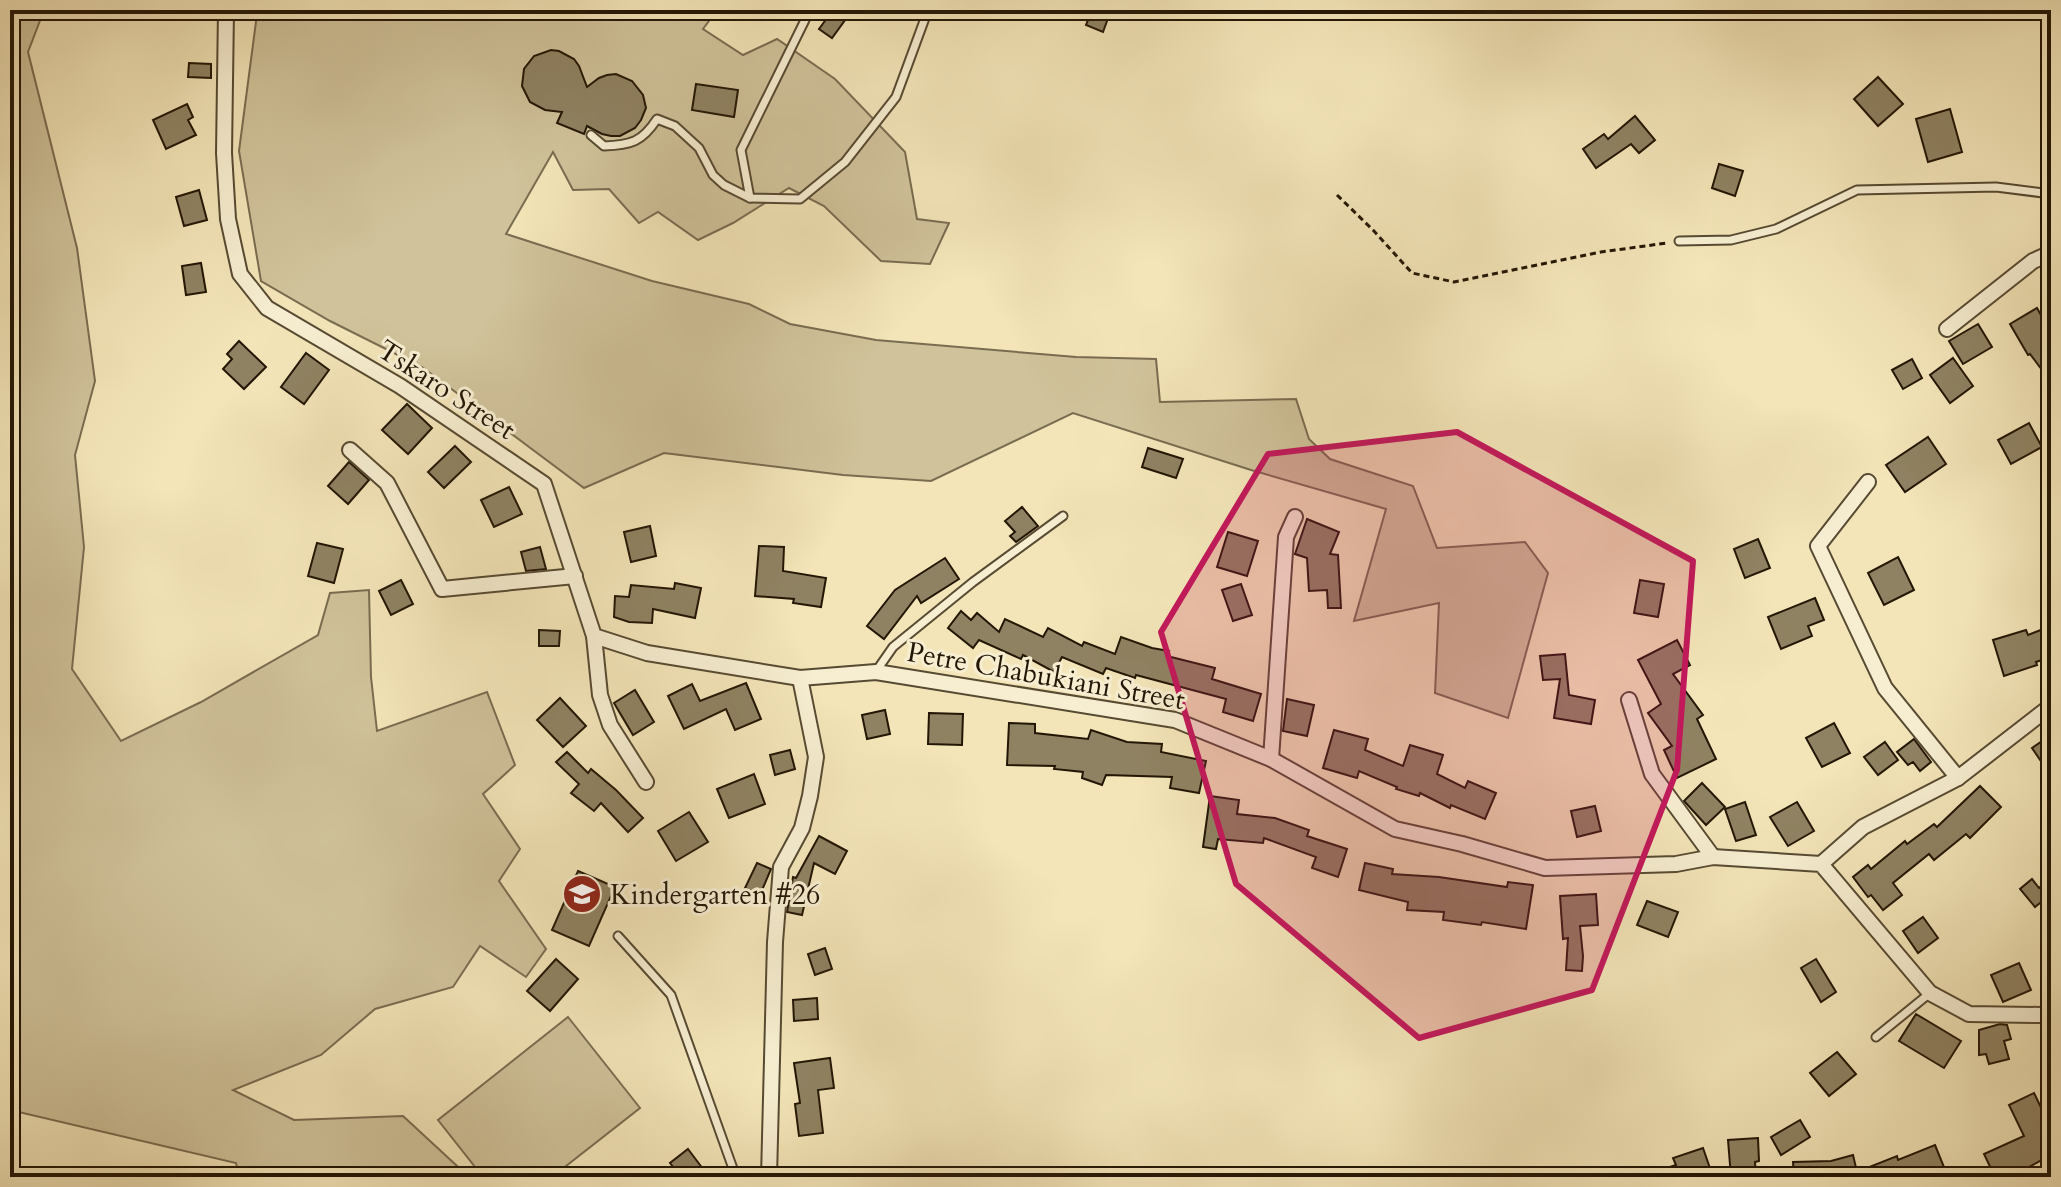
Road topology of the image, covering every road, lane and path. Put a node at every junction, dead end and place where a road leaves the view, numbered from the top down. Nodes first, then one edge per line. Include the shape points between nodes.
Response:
1 (226, 10) edge
2 (928, 10) edge
3 (805, 20) dead end
4 (591, 135) dead end
5 (2051, 194) edge
6 (1337, 195) dead end
7 (750, 198) junction
8 (1679, 241) joint
9 (2051, 253) edge
10 (1947, 329) dead end
11 (350, 450) dead end
12 (1868, 482) dead end
13 (1063, 516) dead end
14 (1295, 517) dead end
15 (575, 576) junction
16 (594, 636) junction
17 (876, 672) junction
18 (800, 678) junction
19 (1629, 700) dead end
20 (2051, 706) edge
21 (1271, 759) junction
22 (1958, 778) junction
23 (646, 782) dead end
24 (1713, 857) junction
25 (1821, 864) junction
26 (618, 936) dead end
27 (1930, 993) junction
28 (2051, 1017) edge
29 (1876, 1037) dead end
30 (736, 1177) edge
31 (769, 1177) edge

1 - 15 street, Tskaro Street via 224,153 228,219 240,274 267,308 400,386 544,484
2 - 7 lane via 896,97 845,162 800,199
3 - 7 lane via 741,150
4 - 7 lane via 604,146 625,145 647,134 657,119 675,126 699,148 713,175
5 - 8 lane via 1996,187 1857,190 1776,229 1731,240
6 - 8 path via 1412,273 1454,282
9 - 10 street via 2033,261
11 - 15 street via 387,483 442,589
12 - 22 street via 1818,546 1885,688
13 - 17 lane via 893,647
14 - 21 street via 1286,537
15 - 16 street, Tskaro Street
16 - 18 street via 647,653
16 - 23 street, Tskaro Street via 600,695 610,725
17 - 18 street, Petre Chabukiani Street
17 - 21 street, Petre Chabukiani Street via 1175,720
18 - 31 street via 816,757 802,828 781,867
19 - 24 street via 1652,774
20 - 22 street
21 - 24 street, Petre Chabukiani Street via 1395,829 1545,868 1676,864
22 - 25 street via 1863,827
24 - 25 street, Petre Chabukiani Street
25 - 27 street
26 - 30 lane via 671,995
27 - 28 street via 1969,1014
27 - 29 lane

